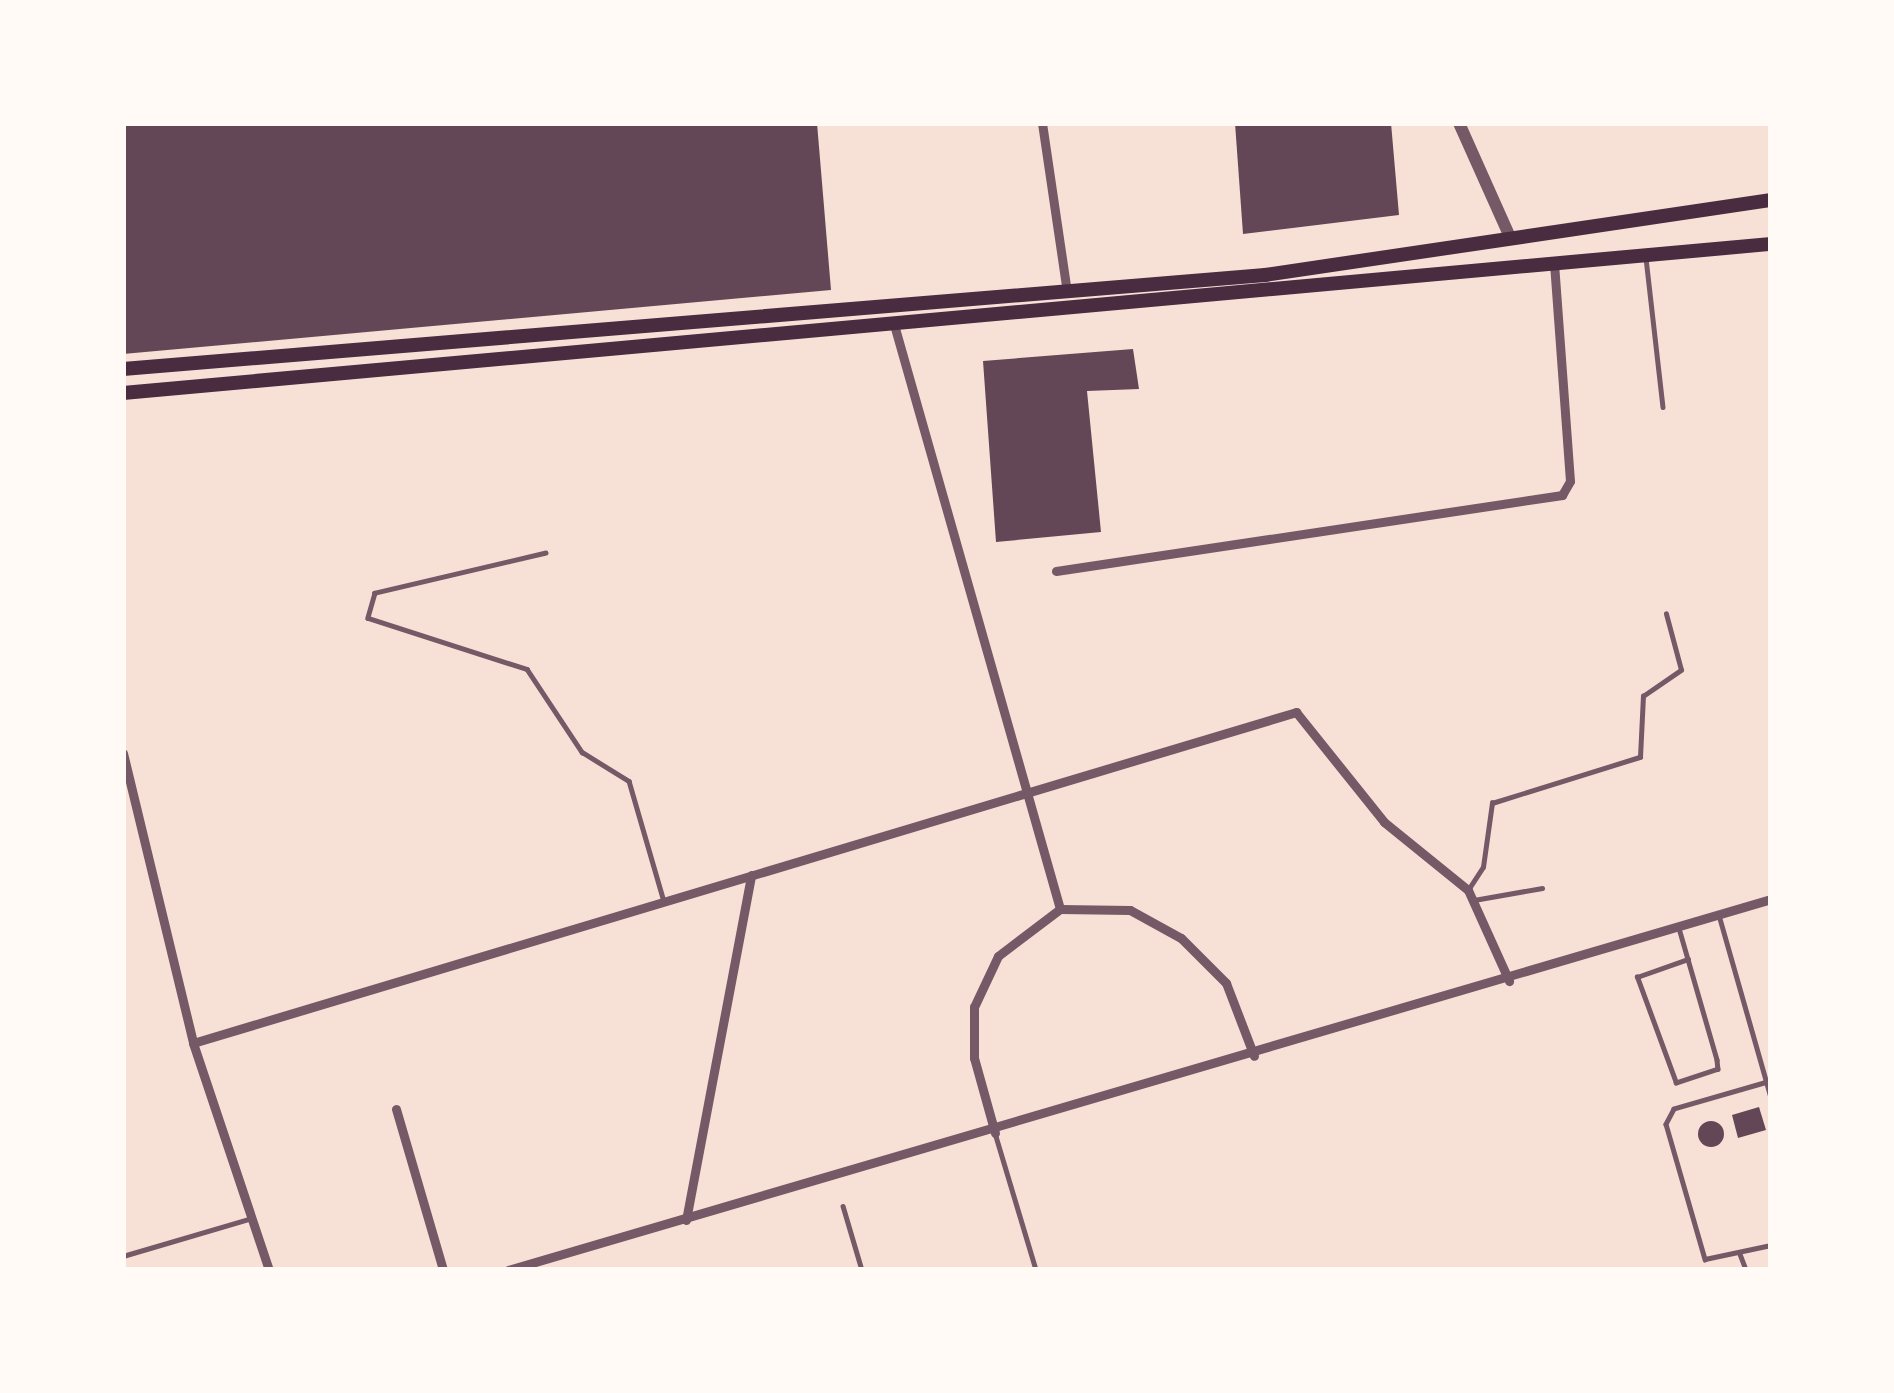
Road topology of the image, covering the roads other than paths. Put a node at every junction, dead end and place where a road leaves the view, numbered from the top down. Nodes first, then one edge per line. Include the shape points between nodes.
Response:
1 (1042, 123) edge
2 (1459, 123) edge
3 (1771, 200) edge
4 (1510, 237) junction
5 (1771, 244) edge
6 (1646, 253) junction
7 (1554, 263) junction
8 (1066, 286) junction
9 (893, 322) junction
10 (123, 369) edge
11 (123, 393) edge
12 (1663, 407) dead end
13 (546, 554) dead end
14 (1056, 572) dead end
15 (1666, 614) dead end
16 (123, 753) edge
17 (1027, 790) junction
18 (751, 875) junction
19 (1542, 888) dead end
20 (1471, 895) junction
21 (1771, 899) edge
22 (664, 901) junction
23 (1060, 909) junction
24 (1719, 916) junction
25 (1679, 928) junction
26 (1688, 959) junction
27 (1509, 981) junction
28 (193, 1043) junction
29 (1254, 1056) junction
30 (1769, 1082) edge
31 (1771, 1098) edge
32 (396, 1108) dead end
33 (995, 1132) junction
34 (843, 1207) dead end
35 (249, 1219) junction
36 (686, 1220) junction
37 (1771, 1246) edge
38 (1740, 1254) junction
39 (123, 1256) edge
40 (269, 1270) edge
41 (443, 1270) edge
42 (511, 1270) edge
43 (862, 1270) edge
44 (1036, 1270) edge
45 (1746, 1270) edge

1 - 8 street
2 - 4 street
3 - 4 main road
4 - 8 main road via 1265,275
5 - 6 main road
6 - 7 main road
6 - 12 lane
7 - 9 main road via 1276,296
7 - 14 street via 1570,482 1562,495
8 - 10 main road
9 - 11 main road
9 - 17 street
13 - 22 lane via 375,593 368,618 526,669 582,752 629,782
15 - 20 lane via 1681,670 1643,696 1640,758 1492,803 1484,867
16 - 28 street
17 - 18 street
17 - 20 street via 1304,714 1384,822
17 - 23 street
18 - 22 street
18 - 36 street
19 - 20 lane
20 - 27 street
21 - 24 street
22 - 28 street
23 - 29 street via 1130,910 1181,938 1226,983
23 - 33 street via 998,956 974,1007 974,1058
24 - 25 street
24 - 30 lane
25 - 26 lane
25 - 27 street
26 - 26 lane via 1718,1069 1676,1084 1637,977
27 - 29 street
28 - 35 street
29 - 33 street
30 - 31 lane
30 - 38 lane via 1666,1118 1702,1254
32 - 41 street
33 - 36 street
33 - 44 lane
34 - 43 lane
35 - 39 lane
35 - 40 street
36 - 42 street
37 - 38 lane
38 - 45 lane

